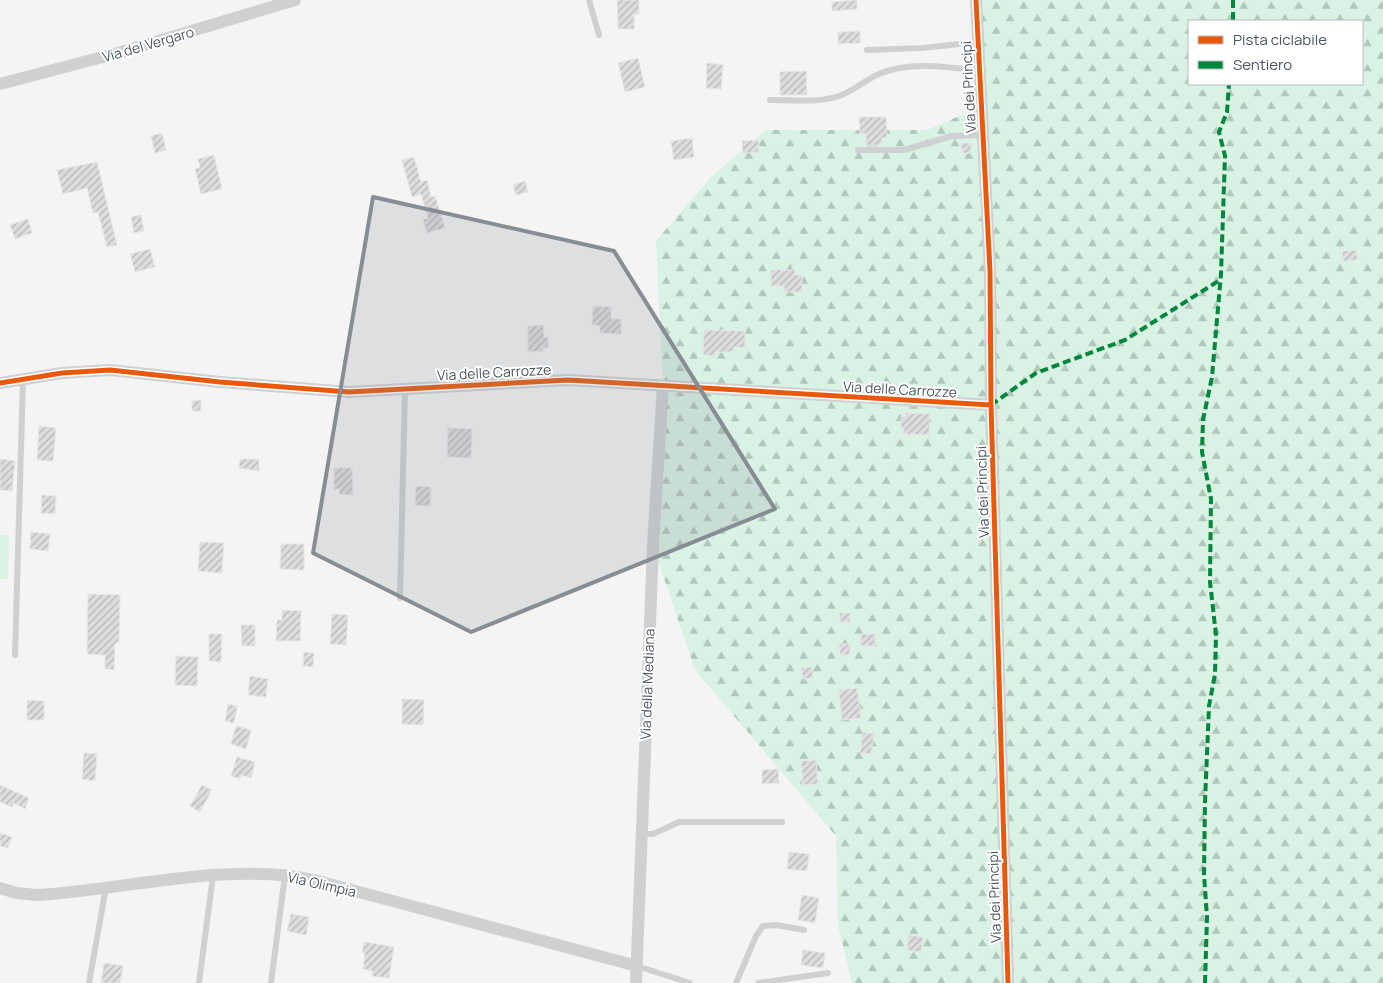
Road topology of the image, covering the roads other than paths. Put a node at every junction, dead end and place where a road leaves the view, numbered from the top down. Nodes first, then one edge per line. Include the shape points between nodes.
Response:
1 (295, 0) edge
2 (589, 0) edge
3 (976, 0) edge
4 (599, 35) dead end
5 (978, 42) junction
6 (867, 50) dead end
7 (979, 71) junction
8 (0, 84) edge
9 (770, 100) dead end
10 (982, 135) junction
11 (858, 150) dead end
12 (23, 380) junction
13 (0, 383) edge
14 (663, 386) junction
15 (405, 390) junction
16 (991, 405) junction
17 (400, 598) dead end
18 (15, 655) dead end
19 (782, 822) dead end
20 (642, 834) junction
21 (285, 875) junction
22 (213, 876) junction
23 (106, 887) junction
24 (0, 888) edge
25 (804, 930) dead end
26 (637, 966) junction
27 (828, 973) dead end
28 (89, 983) edge
29 (199, 983) edge
30 (271, 983) edge
31 (636, 983) edge
32 (690, 983) edge
33 (736, 983) edge
34 (758, 983) edge
35 (1008, 983) edge

1 - 8 street, Via del Vergaro via 111,55
2 - 4 lane
3 - 5 street, Via dei Principi
5 - 6 lane
5 - 7 street, Via dei Principi
7 - 9 lane via 930,66 902,68 876,75 833,98
7 - 10 street, Via dei Principi
10 - 11 lane via 952,136 910,149
10 - 16 street, Via dei Principi via 990,271
12 - 13 street, Via delle Carrozze
12 - 15 street, Via delle Carrozze via 62,373 110,370 336,392
12 - 18 lane
14 - 15 street, Via delle Carrozze via 556,380
14 - 16 street, Via delle Carrozze
14 - 20 street, Via della Mediana
15 - 17 lane
16 - 35 street, Via dei Principi
19 - 20 lane via 679,822 653,834
20 - 26 street, Via della Mediana
21 - 22 street, Via Olimpia
21 - 26 street, Via Olimpia
21 - 30 lane
22 - 23 street, Via Olimpia
22 - 29 lane
23 - 24 street, Via Olimpia via 37,895
23 - 28 lane
25 - 33 lane via 763,926
26 - 31 street, Via della Mediana
26 - 32 lane
27 - 34 lane

